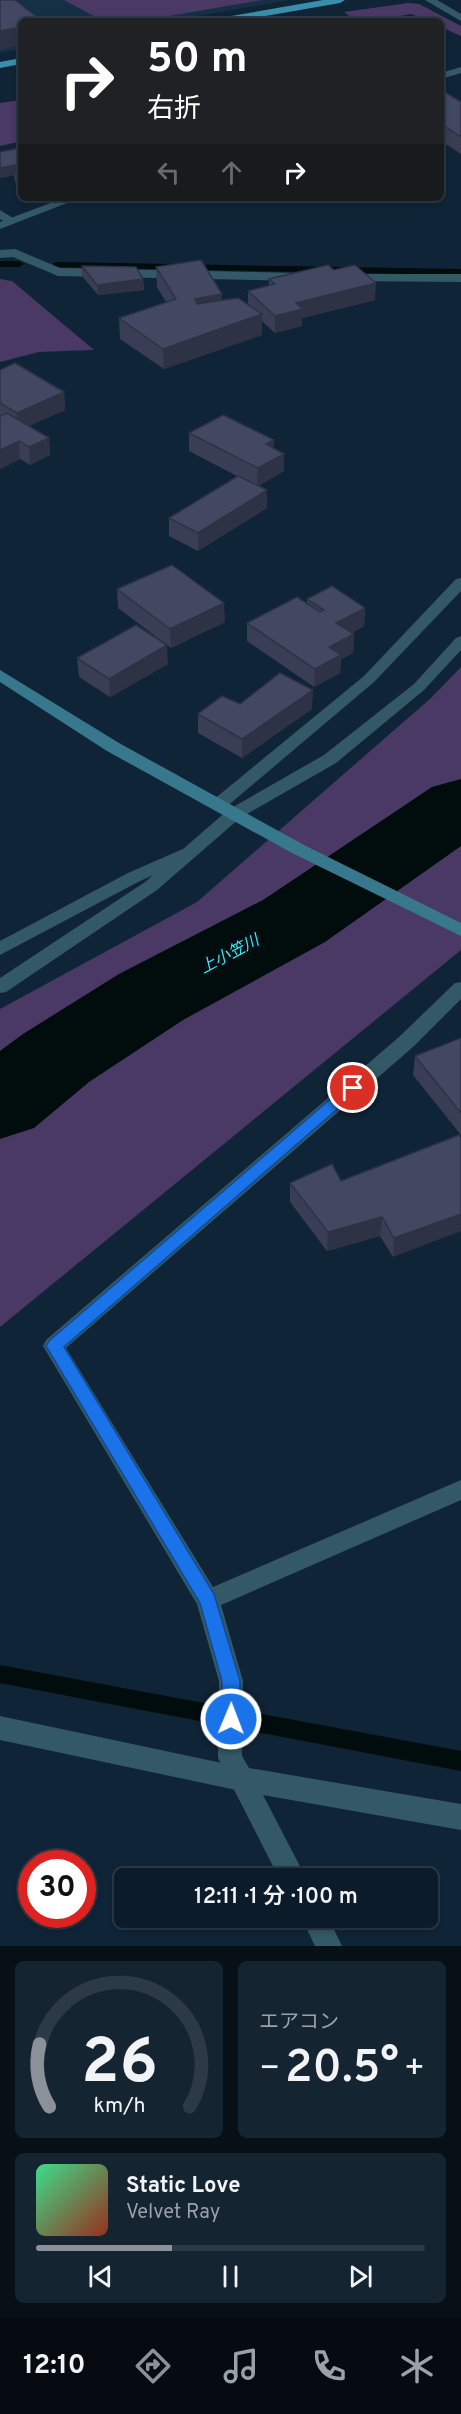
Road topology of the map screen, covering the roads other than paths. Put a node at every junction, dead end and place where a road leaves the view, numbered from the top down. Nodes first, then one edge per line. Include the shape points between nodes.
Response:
1 (340, 0) edge
2 (430, 0) edge
3 (237, 18) edge
4 (461, 18) edge
5 (18, 62) edge
6 (0, 65) edge
7 (461, 70) edge
8 (444, 75) edge
9 (64, 201) edge
10 (3, 220) edge
11 (0, 254) edge
12 (316, 278) edge
13 (338, 278) edge
14 (461, 278) edge
15 (461, 582) edge
16 (461, 641) edge
17 (0, 675) edge
18 (226, 809) junction
19 (185, 854) junction
20 (461, 930) edge
21 (0, 950) edge
22 (0, 987) edge
23 (461, 988) edge
24 (461, 1490) edge
25 (208, 1600) junction
26 (0, 1728) edge
27 (235, 1768) junction
28 (461, 1817) edge
29 (288, 1868) edge
30 (320, 1928) edge
31 (329, 1946) edge

1 - 3 main road
2 - 4 street
5 - 6 main road
7 - 8 street
9 - 10 street
11 - 12 street via 15,253 58,272
13 - 14 street
15 - 18 street via 369,679
16 - 18 street via 419,687 330,759
17 - 18 street via 113,747
18 - 19 street
18 - 20 street
19 - 21 street via 134,877
19 - 22 street via 151,886
23 - 25 street via 406,1042 54,1346
24 - 25 street
25 - 27 street via 231,1681
26 - 27 street
27 - 28 street
27 - 29 street
30 - 31 street

